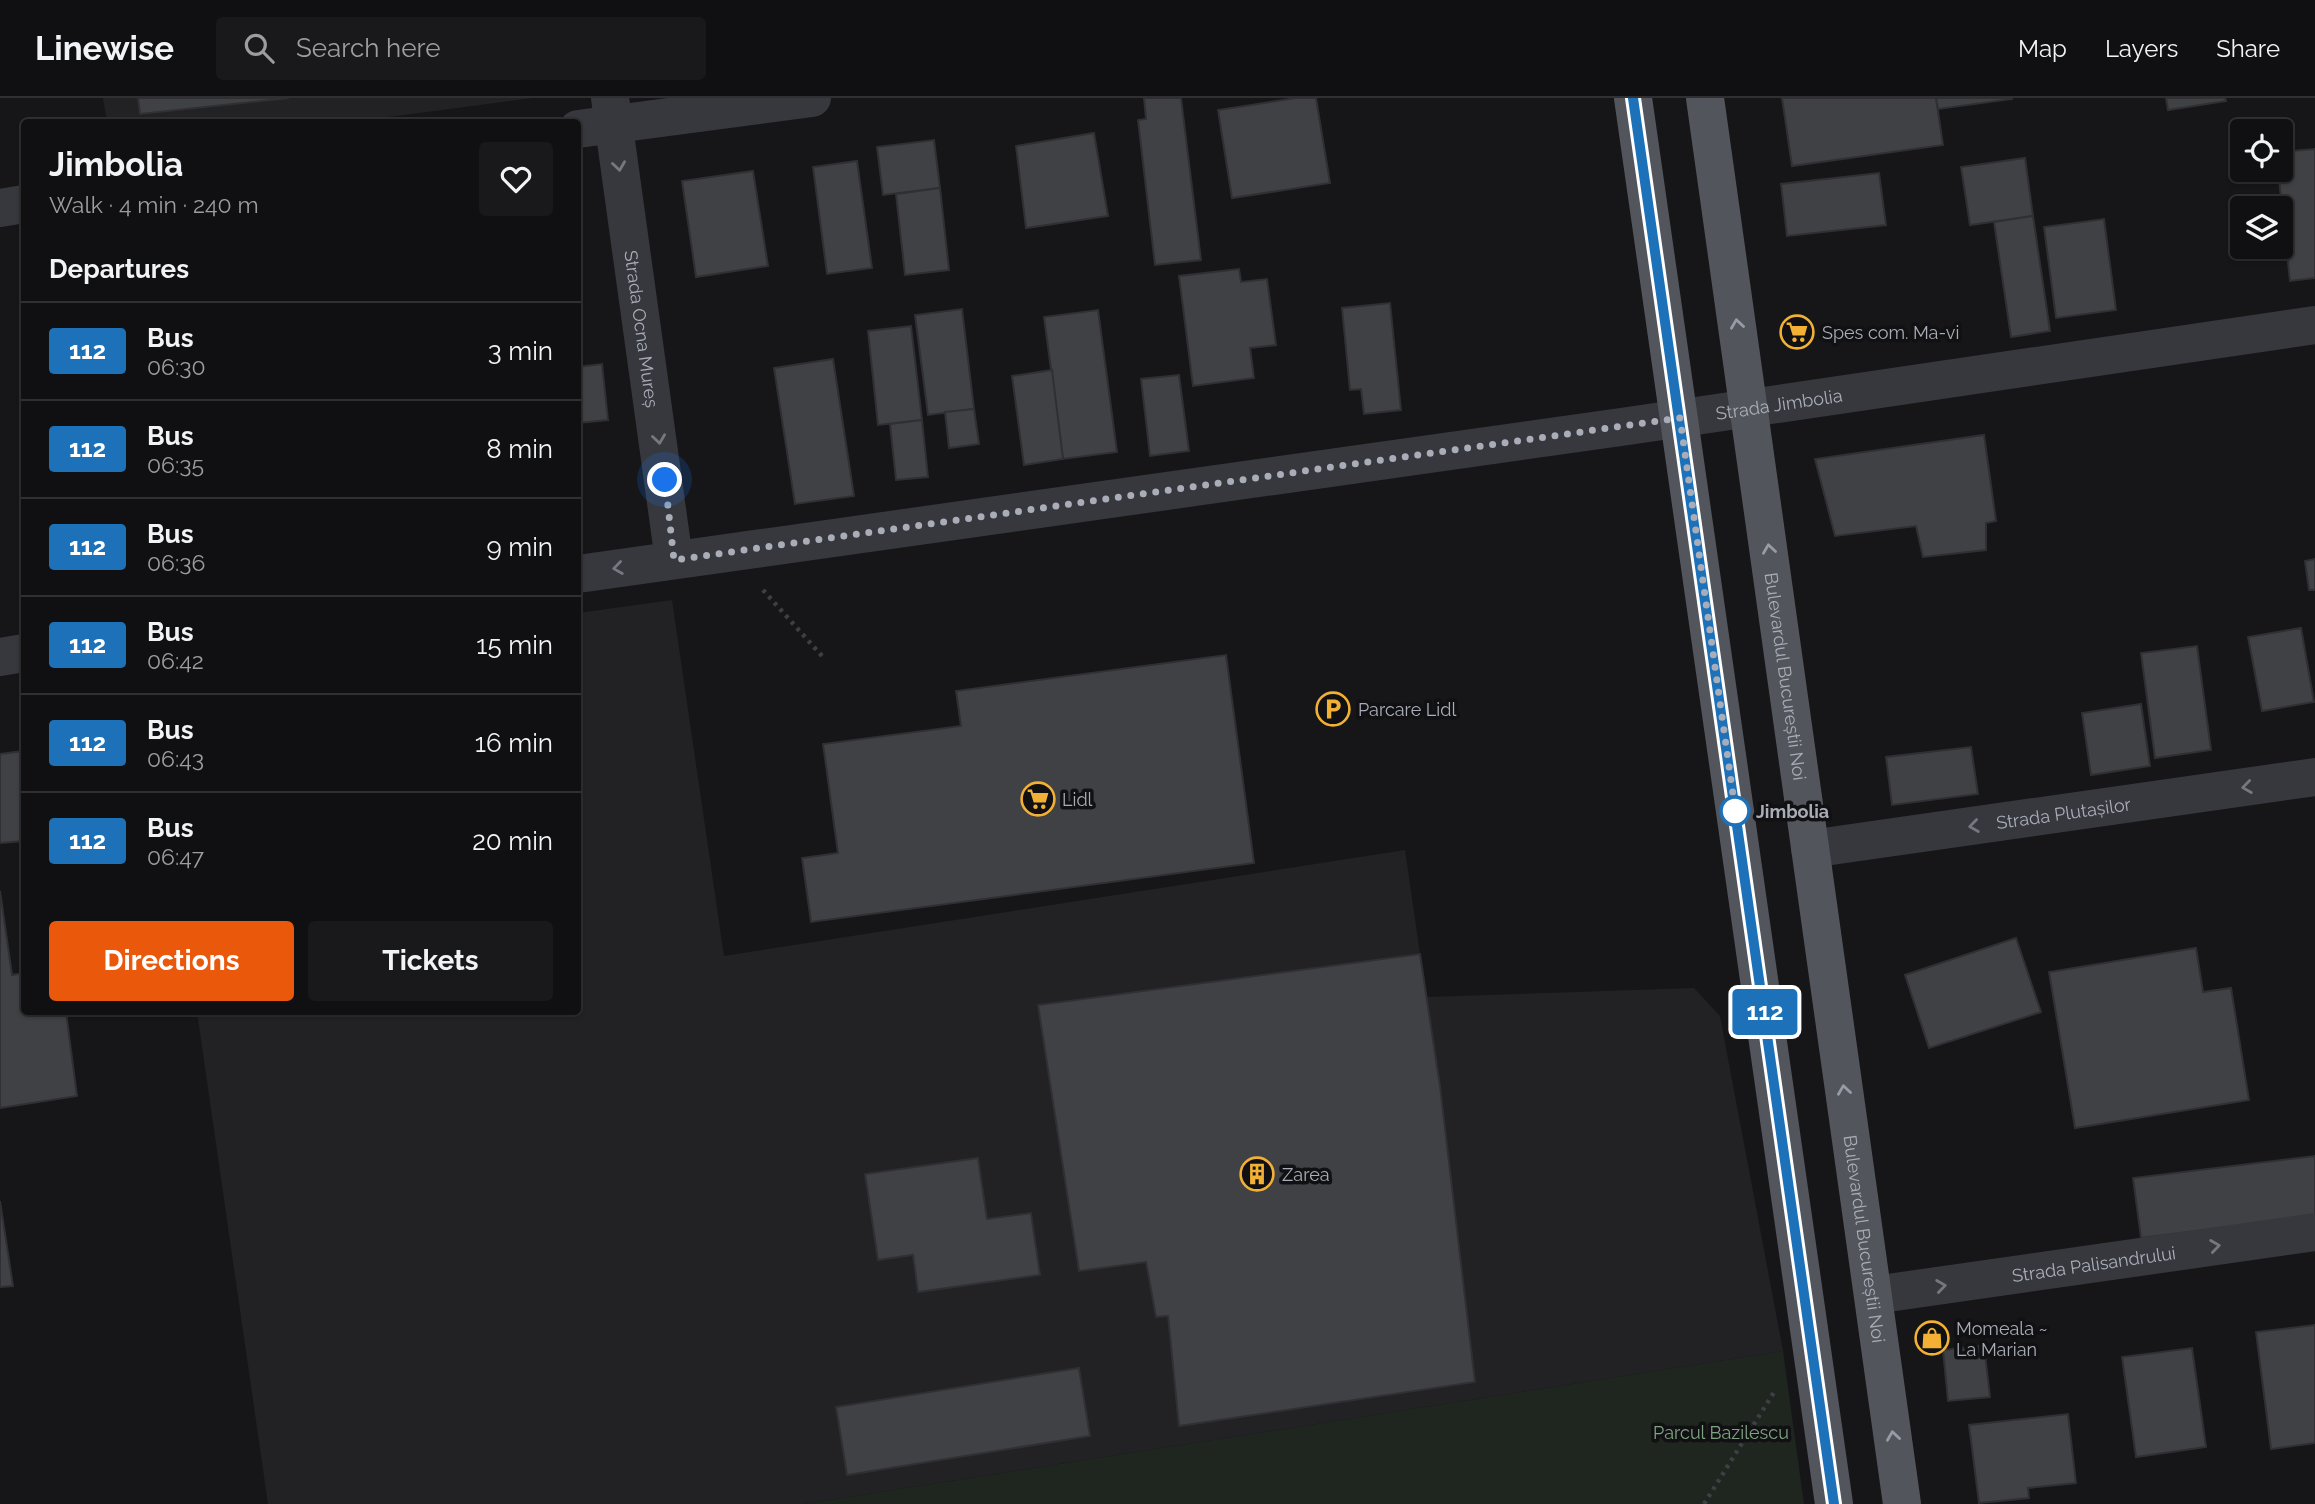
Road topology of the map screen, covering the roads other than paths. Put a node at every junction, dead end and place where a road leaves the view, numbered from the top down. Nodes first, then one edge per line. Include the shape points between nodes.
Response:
1 (812, 98) edge
2 (1633, 98) edge
3 (1706, 98) edge
4 (600, 117) edge
5 (21, 204) edge
6 (0, 208) edge
7 (2315, 325) edge
8 (1749, 406) junction
9 (1680, 418) junction
10 (674, 560) junction
11 (581, 574) edge
12 (21, 654) edge
13 (0, 657) edge
14 (2315, 778) edge
15 (1810, 849) junction
16 (2315, 1231) edge
17 (1874, 1295) junction
18 (1834, 1504) edge
19 (1902, 1504) edge

1 - 4 street
2 - 9 main road
8 -> 3 main road, Bulevardul Bucureștii Noi
4 -> 10 street, Strada Ocna Mureș
5 - 6 street
7 - 8 street, Strada Jimbolia
8 - 9 street, Strada Jimbolia
15 -> 8 main road, Bulevardul Bucureștii Noi
9 - 10 street, Strada Jimbolia
9 - 18 main road
10 -> 11 street, Strada Jimbolia
12 - 13 street
14 -> 15 street, Strada Plutașilor
17 -> 15 main road, Bulevardul Bucureștii Noi
17 -> 16 street, Strada Palisandrului
19 -> 17 main road, Bulevardul Bucureștii Noi

